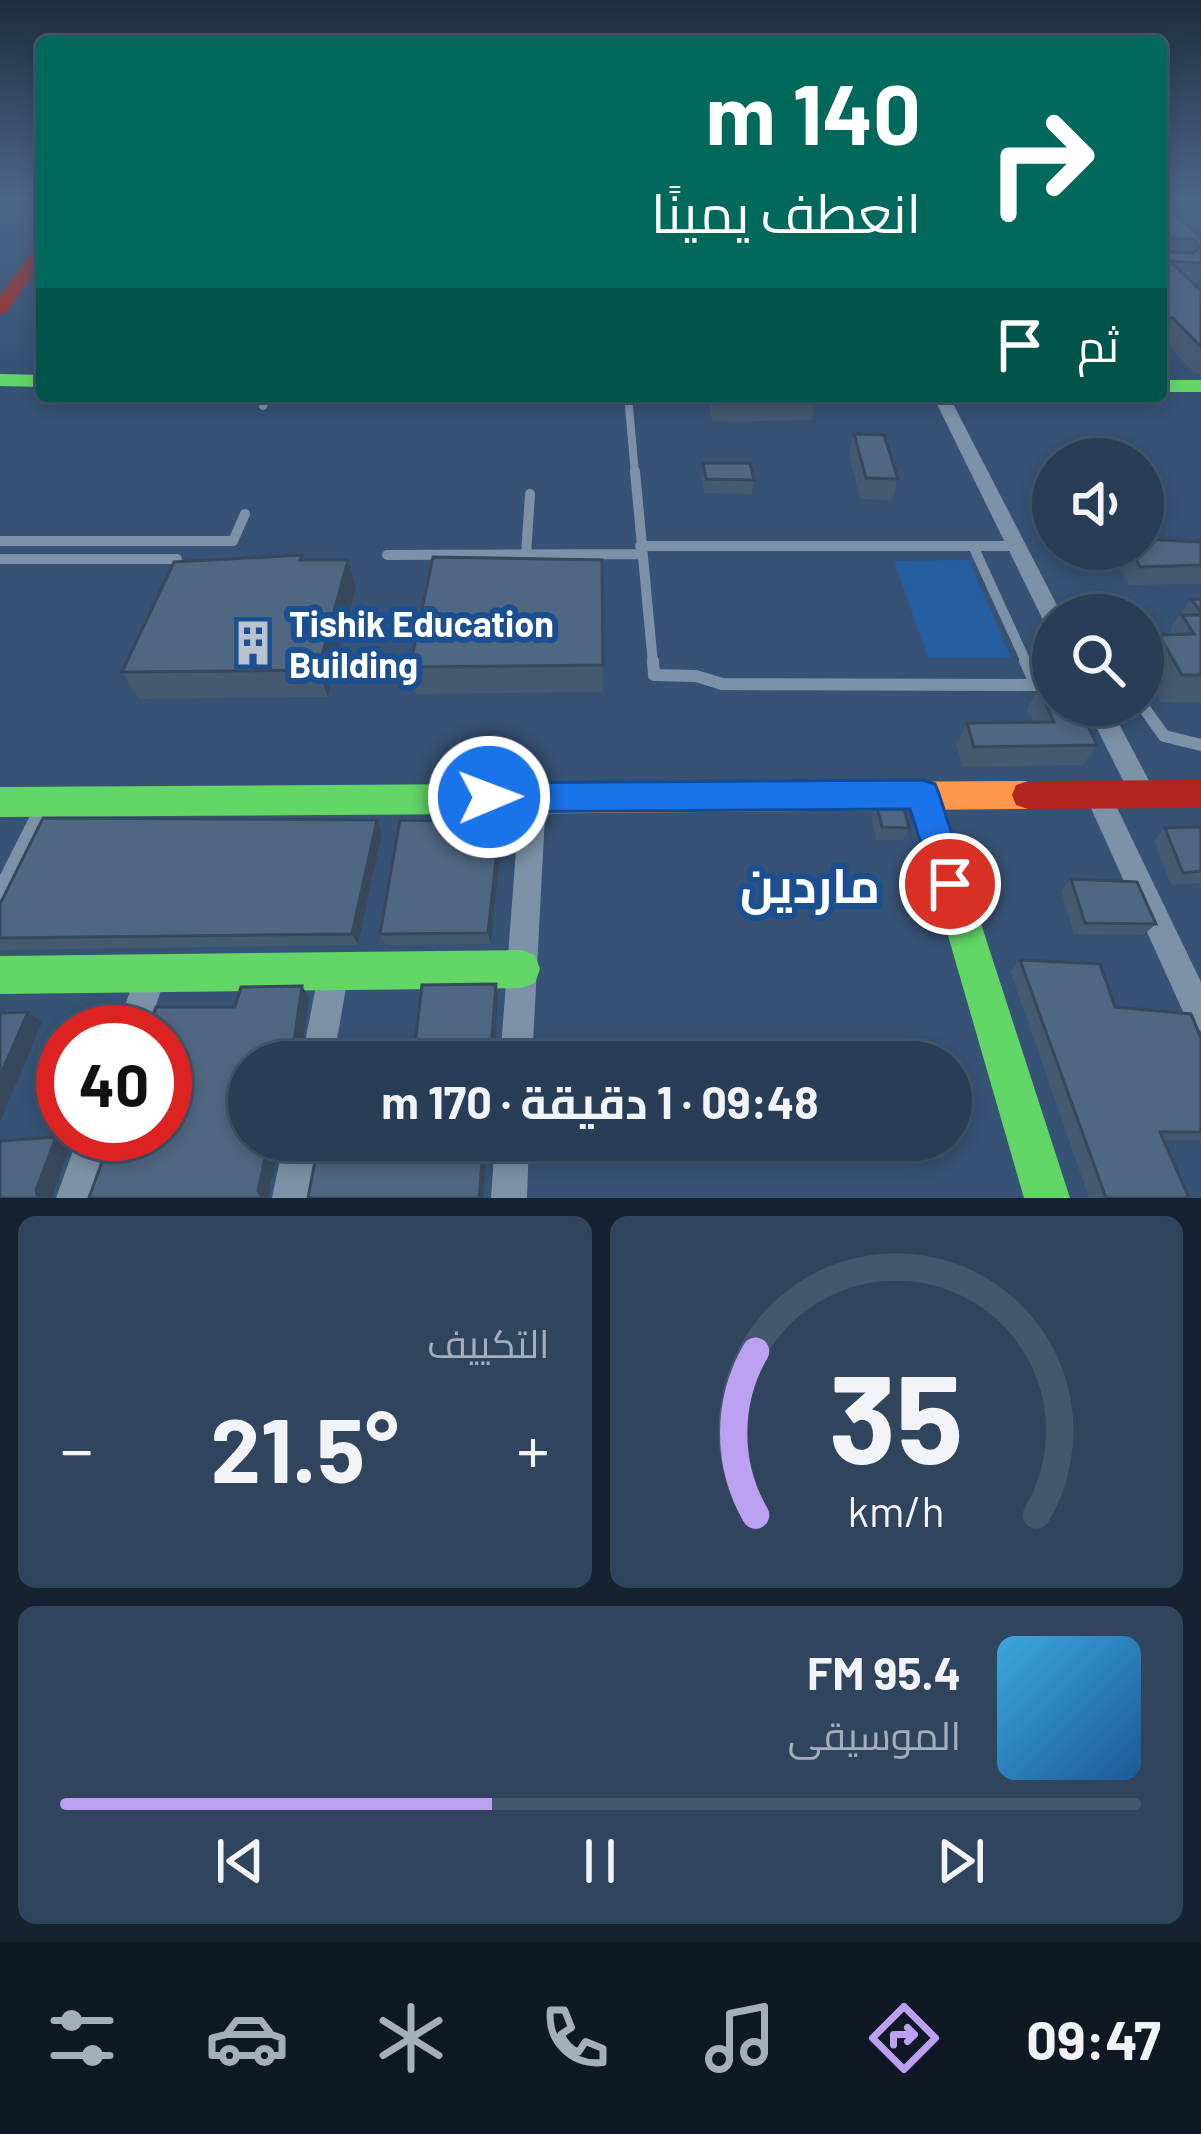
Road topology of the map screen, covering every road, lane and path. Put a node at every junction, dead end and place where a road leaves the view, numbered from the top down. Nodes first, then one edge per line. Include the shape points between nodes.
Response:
1 (36, 258) edge
2 (0, 309) edge
3 (0, 380) edge
4 (36, 381) edge
5 (1167, 386) edge
6 (1201, 386) edge
7 (628, 402) edge
8 (944, 402) edge
9 (530, 494) dead end
10 (245, 514) dead end
11 (0, 541) edge
12 (974, 546) junction
13 (1016, 546) junction
14 (640, 550) junction
15 (387, 555) dead end
16 (526, 555) junction
17 (0, 559) edge
18 (177, 559) edge
19 (1041, 594) edge
20 (1108, 726) edge
21 (1152, 726) edge
22 (1201, 745) edge
23 (923, 794) junction
24 (1143, 794) junction
25 (1201, 794) edge
26 (1098, 795) junction
27 (533, 797) junction
28 (0, 802) edge
29 (50, 802) junction
30 (0, 904) edge
31 (521, 969) junction
32 (334, 971) junction
33 (152, 974) junction
34 (0, 976) edge
35 (141, 1005) edge
36 (1201, 1016) edge
37 (320, 1041) edge
38 (517, 1041) edge
39 (87, 1161) edge
40 (297, 1161) edge
41 (511, 1161) edge
42 (74, 1198) edge
43 (290, 1198) edge
44 (508, 1198) edge
45 (1047, 1198) edge

1 - 2 street
3 - 4 street
5 - 6 street
7 - 14 lane
8 - 13 street
9 - 16 lane
10 - 11 lane via 233,541
12 - 13 lane
12 - 14 lane
12 - 14 lane via 1036,685 722,684 654,675
13 - 19 street
14 - 16 lane
15 - 16 lane
17 - 18 lane
20 - 24 street
21 - 22 lane via 1164,739
23 - 26 street
23 - 27 street
23 - 45 street
24 - 25 street
24 - 26 street
26 - 36 street
27 - 29 street
27 - 31 street
28 - 29 street
29 - 30 street
31 - 32 street
31 - 38 street
32 - 33 street
32 - 37 street
33 - 34 street
33 - 35 street
39 - 42 street
40 - 43 street
41 - 44 street

